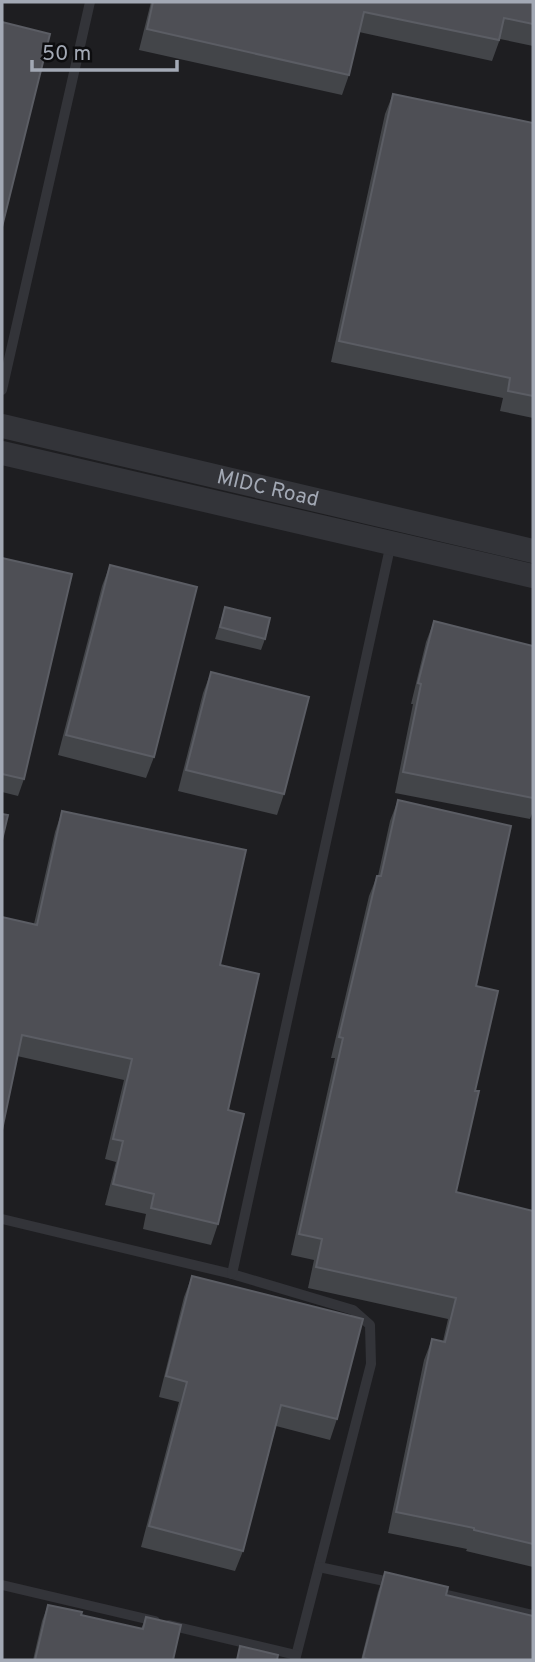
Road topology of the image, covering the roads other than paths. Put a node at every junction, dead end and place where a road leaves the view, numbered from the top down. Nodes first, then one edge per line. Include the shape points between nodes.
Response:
1 (90, 2) edge
2 (2, 390) edge
3 (2, 426) edge
4 (2, 453) edge
5 (393, 532) junction
6 (533, 551) edge
7 (533, 576) edge
8 (2, 1219) edge
9 (232, 1275) junction
10 (319, 1567) junction
11 (2, 1585) edge
12 (399, 1585) edge
13 (426, 1591) edge
14 (533, 1615) edge
15 (296, 1657) edge

1 - 2 lane
3 - 5 street, MIDC Road
4 - 5 street, MIDC Road
5 - 6 street, MIDC Road
5 - 7 street, MIDC Road
5 - 9 lane
8 - 9 lane
9 - 10 lane via 352,1310 370,1325 371,1364
10 - 12 lane
10 - 15 lane
11 - 15 lane
13 - 14 lane

